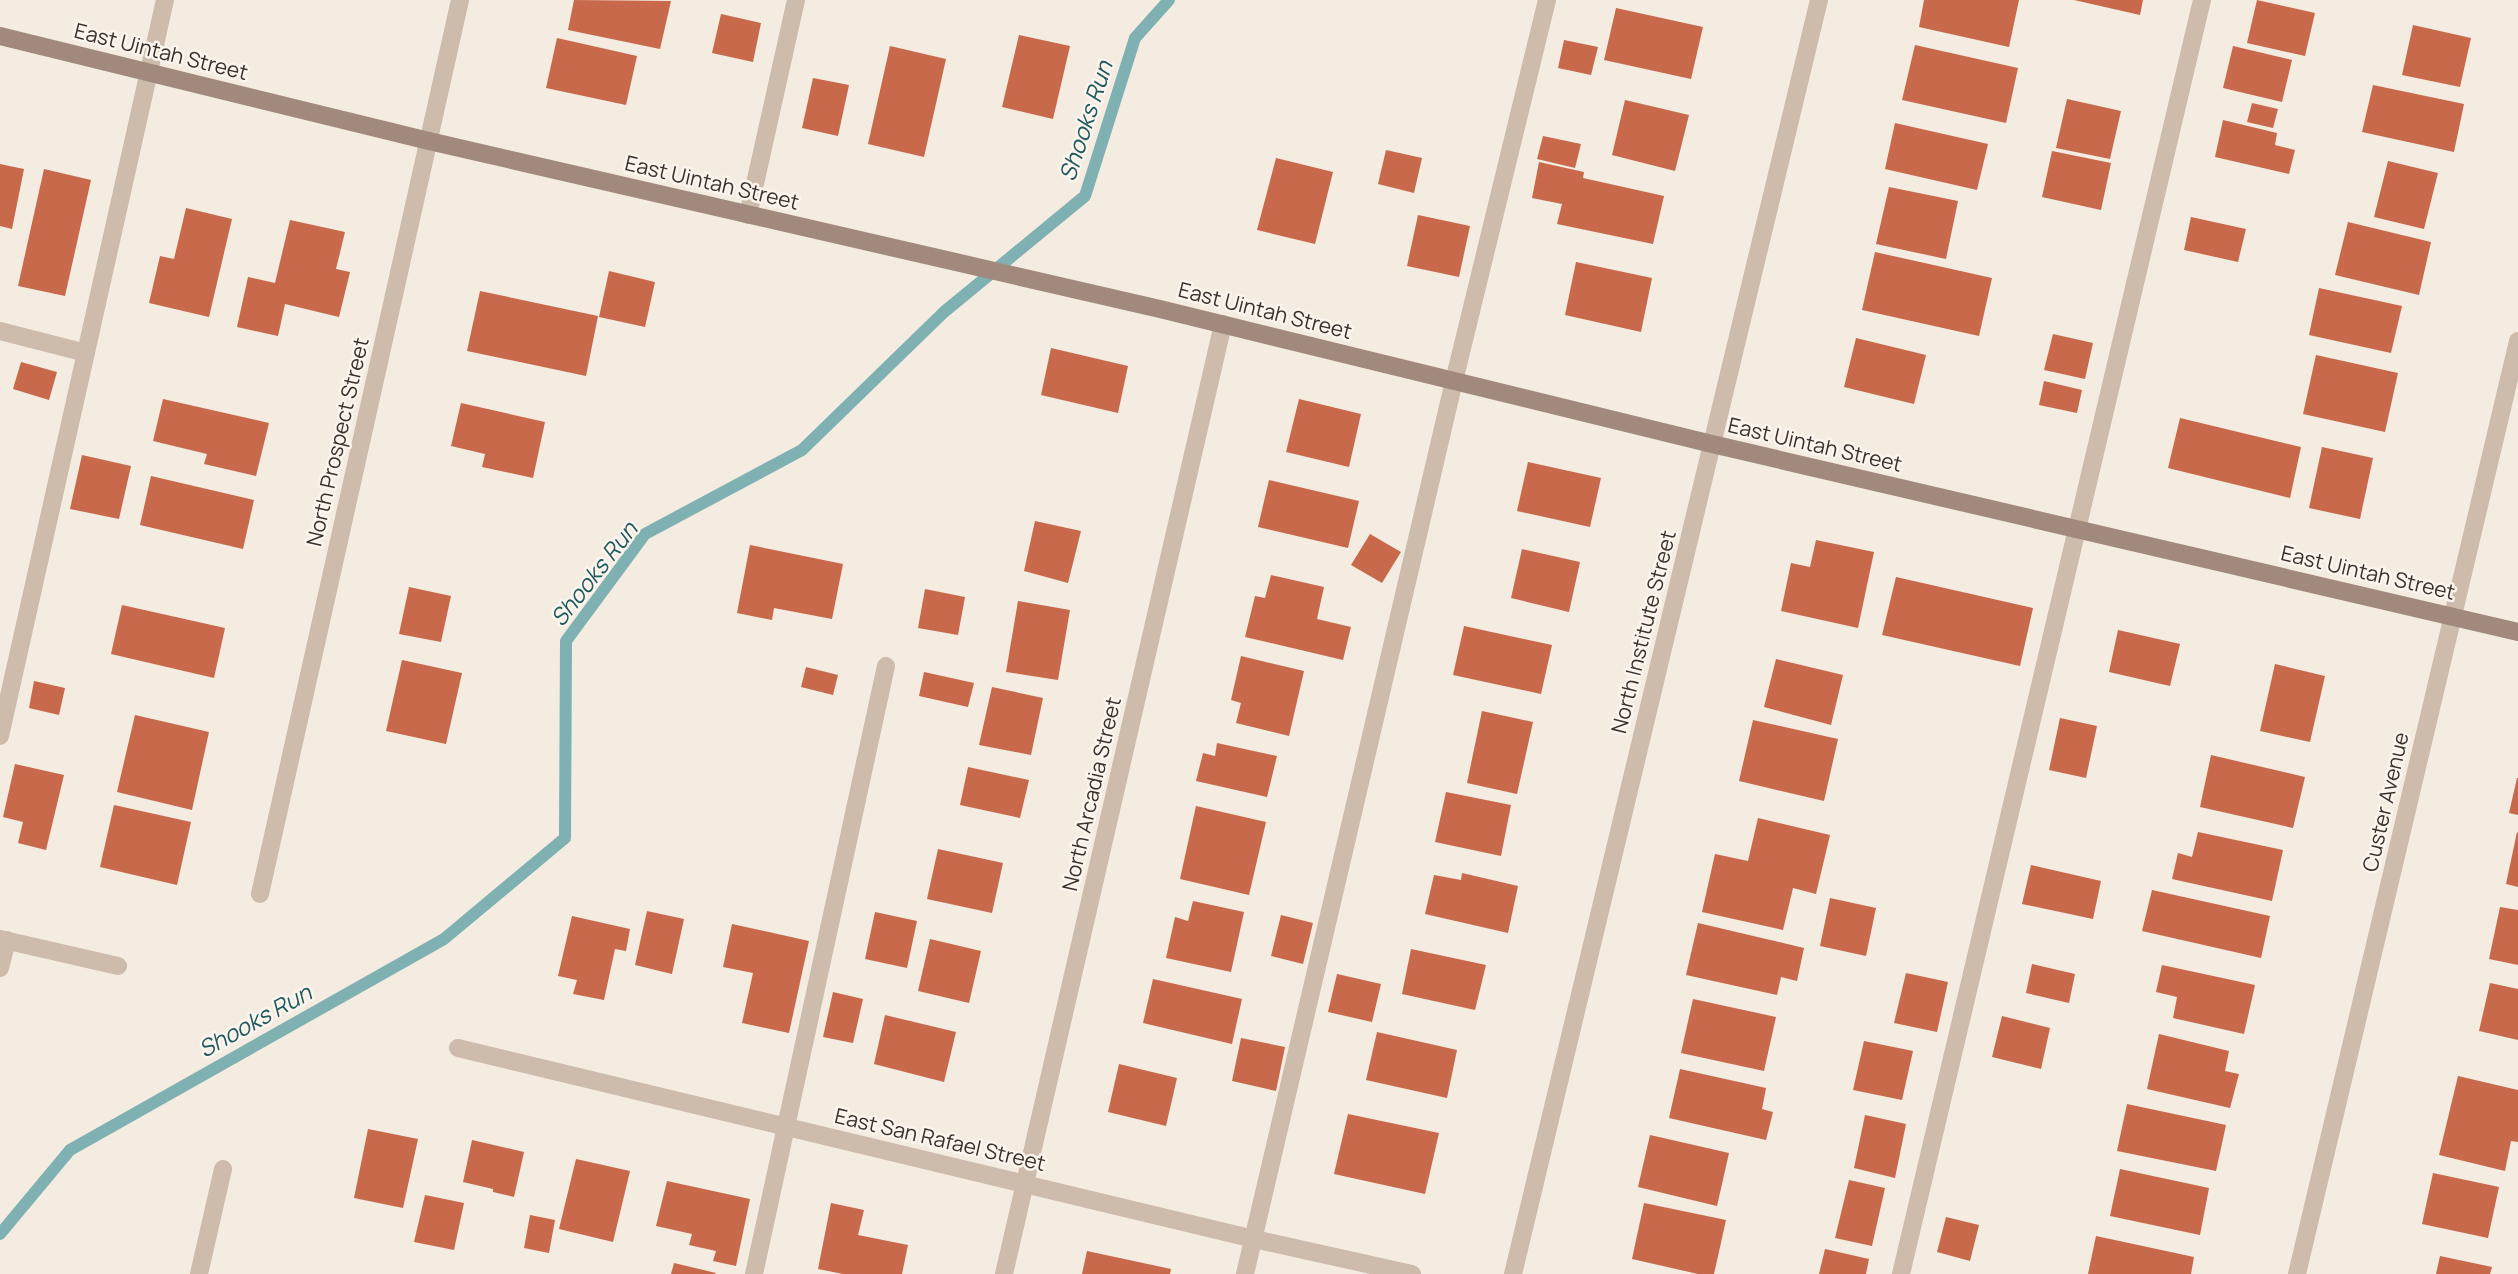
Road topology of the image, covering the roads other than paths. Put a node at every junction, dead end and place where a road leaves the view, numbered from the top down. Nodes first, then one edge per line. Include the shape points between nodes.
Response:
1 (165, 0) edge
2 (460, 0) edge
3 (796, 0) edge
4 (1547, 0) edge
5 (1819, 0) edge
6 (2202, 0) edge
7 (0, 37) edge
8 (150, 73) junction
9 (429, 141) junction
10 (756, 217) junction
11 (1223, 324) junction
12 (0, 331) edge
13 (2518, 341) edge
14 (86, 353) junction
15 (1454, 381) junction
16 (1712, 444) junction
17 (2077, 529) junction
18 (2453, 617) junction
19 (2518, 632) edge
20 (886, 666) dead end
21 (0, 736) edge
22 (260, 894) dead end
23 (3, 940) edge
24 (118, 966) dead end
25 (0, 968) edge
26 (458, 1048) dead end
27 (786, 1126) junction
28 (223, 1169) dead end
29 (1026, 1184) junction
30 (1254, 1239) junction
31 (199, 1274) edge
32 (754, 1274) edge
33 (1004, 1274) edge
34 (1245, 1274) edge
35 (1412, 1274) edge
36 (1513, 1274) edge
37 (1901, 1274) edge
38 (2297, 1274) edge

1 - 8 street
2 - 9 street, North Prospect Street
3 - 10 street
4 - 15 street
5 - 16 street, North Institute Street
6 - 17 street
7 - 8 main road, East Uintah Street
8 - 9 main road, East Uintah Street
8 - 14 street
9 - 10 main road, East Uintah Street
9 - 22 street, North Prospect Street
10 - 11 main road, East Uintah Street
11 - 15 main road, East Uintah Street
11 - 29 street, North Arcadia Street
12 - 14 street
13 - 18 street, Custer Avenue
14 - 21 street
15 - 16 main road, East Uintah Street
15 - 30 street
16 - 17 main road, East Uintah Street
16 - 36 street, North Institute Street
17 - 18 main road, East Uintah Street
17 - 37 street
18 - 19 main road, East Uintah Street
18 - 38 street, Custer Avenue
20 - 27 street
23 - 24 street
23 - 25 street
26 - 27 street, East San Rafael Street
27 - 29 street, East San Rafael Street
27 - 32 street
28 - 31 street
29 - 30 street, East San Rafael Street
29 - 33 street, North Arcadia Street
30 - 34 street
30 - 35 street, East San Rafael Street

